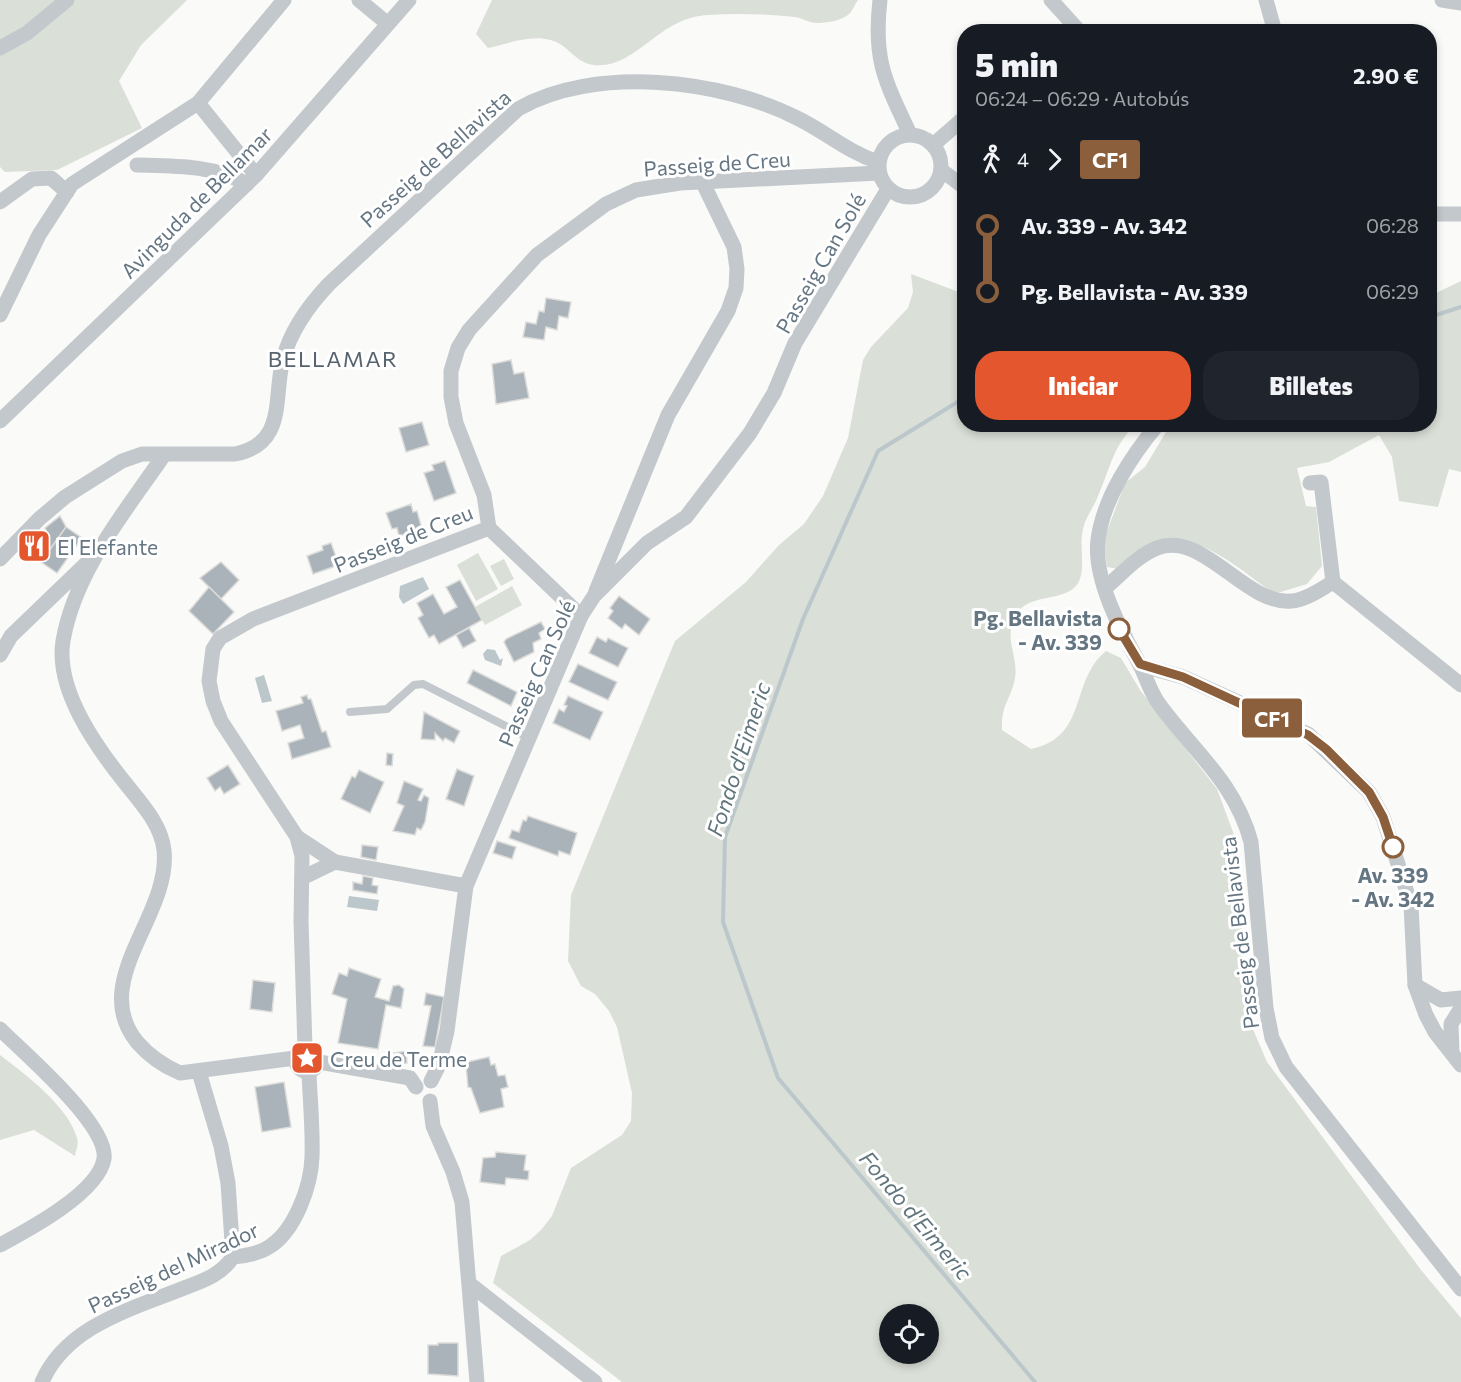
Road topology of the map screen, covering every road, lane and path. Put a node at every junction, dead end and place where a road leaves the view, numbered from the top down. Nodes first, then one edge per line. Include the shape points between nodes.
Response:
1 (67, 0) edge
2 (284, 0) edge
3 (359, 0) edge
4 (409, 0) edge
5 (880, 0) edge
6 (1051, 0) edge
7 (1266, 0) edge
8 (1442, 0) edge
9 (1461, 3) edge
10 (388, 24) junction
11 (1073, 24) edge
12 (1273, 24) edge
13 (0, 48) edge
14 (198, 103) junction
15 (957, 124) edge
16 (910, 134) junction
17 (933, 145) junction
18 (137, 165) dead end
19 (879, 167) junction
20 (941, 170) junction
21 (251, 180) junction
22 (703, 183) junction
23 (957, 183) edge
24 (888, 189) junction
25 (67, 192) junction
26 (0, 202) edge
27 (1437, 214) edge
28 (1461, 214) edge
29 (0, 315) edge
30 (0, 421) edge
31 (1151, 432) edge
32 (164, 455) junction
33 (1310, 483) dead end
34 (489, 528) junction
35 (97, 552) junction
36 (0, 559) edge
37 (1333, 582) junction
38 (1106, 587) junction
39 (594, 596) junction
40 (581, 616) junction
41 (0, 655) edge
42 (1140, 664) junction
43 (1461, 685) edge
44 (350, 712) dead end
45 (529, 738) junction
46 (297, 837) junction
47 (334, 862) junction
48 (302, 878) junction
49 (466, 886) junction
50 (1415, 985) junction
51 (1461, 998) edge
52 (1461, 1008) edge
53 (0, 1029) edge
54 (300, 1053) junction
55 (1456, 1059) edge
56 (314, 1067) junction
57 (198, 1072) junction
58 (431, 1081) junction
59 (416, 1087) junction
60 (430, 1101) junction
61 (0, 1245) edge
62 (233, 1257) junction
63 (471, 1285) junction
64 (1461, 1288) edge
65 (42, 1382) edge
66 (477, 1382) edge
67 (595, 1382) edge

1 - 13 street via 27,33
2 - 14 street
3 - 10 street
4 - 10 street, Avinguda de Bellamar
5 - 16 street via 876,33 880,66
6 - 11 street
7 - 12 street
8 - 9 street
10 - 21 street, Avinguda de Bellamar
14 - 21 street
14 - 25 street via 72,184
15 - 17 street
16 - 17 street
16 - 19 street via 895,138 884,148
17 - 20 street
18 - 21 street via 185,166
19 - 22 street, Passeig de Creu
19 - 24 street
19 - 32 street, Passeig de Bellavista via 799,118 723,92 680,84 608,83 555,91 535,99 518,109 309,305 283,358 277,411 263,441 250,451 235,454
20 - 23 street
20 - 24 street via 931,190 921,196 898,196
21 - 30 street, Avinguda de Bellamar
22 - 34 street, Passeig de Creu via 636,190 606,204 537,255 469,330 451,370 451,397 456,423 484,495
22 - 39 street via 734,247 736,288 728,311 668,414
24 - 39 street, Passeig Can Solé via 795,343 774,393 750,433 686,517 647,543
25 - 26 street via 51,178 32,179
25 - 29 street via 39,235
27 - 28 street
31 - 38 street, Passeig de Bellavista via 1137,449 1110,500 1097,540
32 - 35 street
32 - 36 street, Passeig de Bellavista via 142,454 122,461 65,497
33 - 37 street via 1321,482
34 - 40 street
34 - 46 street, Passeig de Creu via 253,619 220,638 213,650 209,681 213,701 221,721
35 - 41 street via 11,636
35 - 57 street via 76,597 62,643 68,689 79,714 156,826 164,850 159,890 122,986 122,1017 141,1047 167,1068 180,1074
37 - 38 street via 1302,599 1280,601 1264,596 1197,552 1160,547
37 - 43 street
38 - 42 street, Passeig de Bellavista via 1121,634
39 - 40 street, Passeig Can Solé
40 - 45 street, Passeig Can Solé
42 - 50 street via 1183,677 1308,735 1369,792 1383,817 1411,905
42 - 64 street, Passeig de Bellavista via 1157,702 1233,794 1244,816 1251,842 1266,1008 1272,1038 1286,1066
44 - 45 lane via 387,709 414,685 423,684
45 - 49 street, Passeig Can Solé
46 - 47 street
46 - 48 street, Passeig de Creu
47 - 48 street
47 - 49 street
48 - 54 street, Passeig de Creu
49 - 58 street, Passeig Can Solé via 447,1031
50 - 51 street via 1441,1000
50 - 55 street via 1426,1015
52 - 55 street via 1451,1024
53 - 61 street via 69,1096 97,1134 104,1159 97,1175 58,1211
54 - 56 street via 296,1066 302,1072
54 - 57 street
56 - 59 street via 410,1078
56 - 62 street, Passeig del Mirador via 312,1158 295,1216 271,1246
57 - 62 street via 221,1146
58 - 59 street via 424,1080
58 - 60 street via 437,1090
59 - 60 street via 418,1097
60 - 63 street via 433,1126 462,1202
62 - 65 street, Passeig del Mirador via 210,1278 126,1310 88,1331 64,1349
63 - 66 street
63 - 67 street

